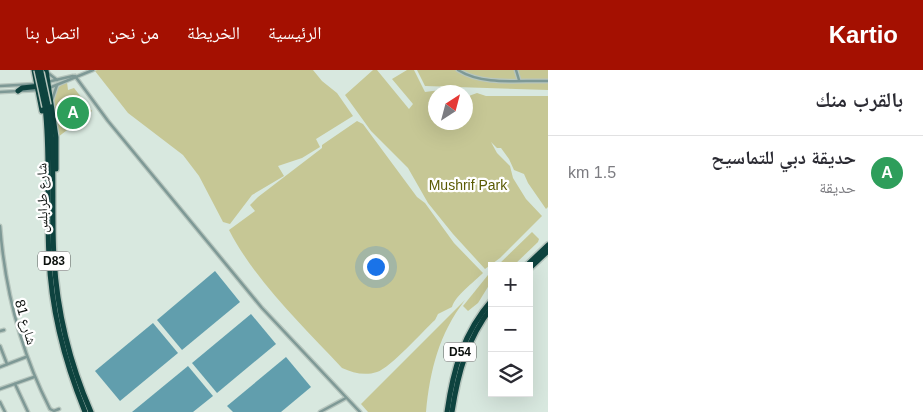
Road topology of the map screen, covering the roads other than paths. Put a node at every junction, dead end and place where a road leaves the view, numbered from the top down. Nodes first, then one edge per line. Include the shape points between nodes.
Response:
1 (36, 70) edge
2 (46, 70) edge
3 (93, 70) edge
4 (458, 70) edge
5 (516, 70) edge
6 (75, 76) junction
7 (519, 80) junction
8 (548, 81) edge
9 (59, 82) junction
10 (26, 85) junction
11 (49, 85) junction
12 (0, 86) edge
13 (38, 87) junction
14 (27, 90) junction
15 (18, 91) junction
16 (0, 92) edge
17 (52, 100) junction
18 (45, 105) junction
19 (51, 194) junction
20 (0, 226) edge
21 (548, 245) edge
22 (1, 248) edge
23 (548, 251) edge
24 (530, 262) edge
25 (533, 265) edge
26 (2, 269) edge
27 (488, 305) edge
28 (488, 313) edge
29 (4, 330) dead end
30 (0, 331) edge
31 (0, 346) edge
32 (26, 357) junction
33 (7, 364) junction
34 (0, 367) edge
35 (34, 377) junction
36 (14, 384) junction
37 (0, 389) edge
38 (346, 398) junction
39 (0, 402) edge
40 (59, 409) dead end
41 (5, 412) edge
42 (28, 412) edge
43 (84, 412) edge
44 (91, 412) edge
45 (320, 412) edge
46 (360, 412) edge
47 (447, 412) edge
48 (452, 412) edge

1 - 10 street
1 - 13 highway
1 - 18 highway, شارع طرابلس / D83, bridge
2 - 9 street
2 - 11 highway
3 - 6 street
4 - 7 street via 492,80
5 - 7 street
6 - 9 street
6 - 38 street via 108,121 262,308
7 - 8 street
9 - 11 street
9 - 11 street
9 - 17 street
10 - 12 street
10 - 13 street
11 - 13 highway
11 - 17 highway
13 - 14 street
13 - 15 highway
13 - 18 highway
14 - 15 street
14 - 18 street via 37,94
15 - 16 street
17 - 19 highway via 57,147
18 - 19 highway, شارع طرابلس / D83
19 - 43 highway, شارع طرابلس / D83 via 49,256 53,300 63,346
19 - 44 highway, شارع طرابلس / D83 via 57,293 69,350
20 - 22 street, شارع 81
21 - 24 highway
22 - 26 street, شارع 81
23 - 25 highway
26 - 32 street, شارع 81
27 - 47 highway, D54 via 461,348
28 - 48 highway, D54 via 464,355
29 - 30 street
31 - 33 street
32 - 33 street
32 - 35 street, شارع 81
33 - 34 street
35 - 36 street
35 - 40 street, شارع 81 via 51,410
36 - 37 street
36 - 42 street
38 - 45 street
38 - 46 street
39 - 41 street

